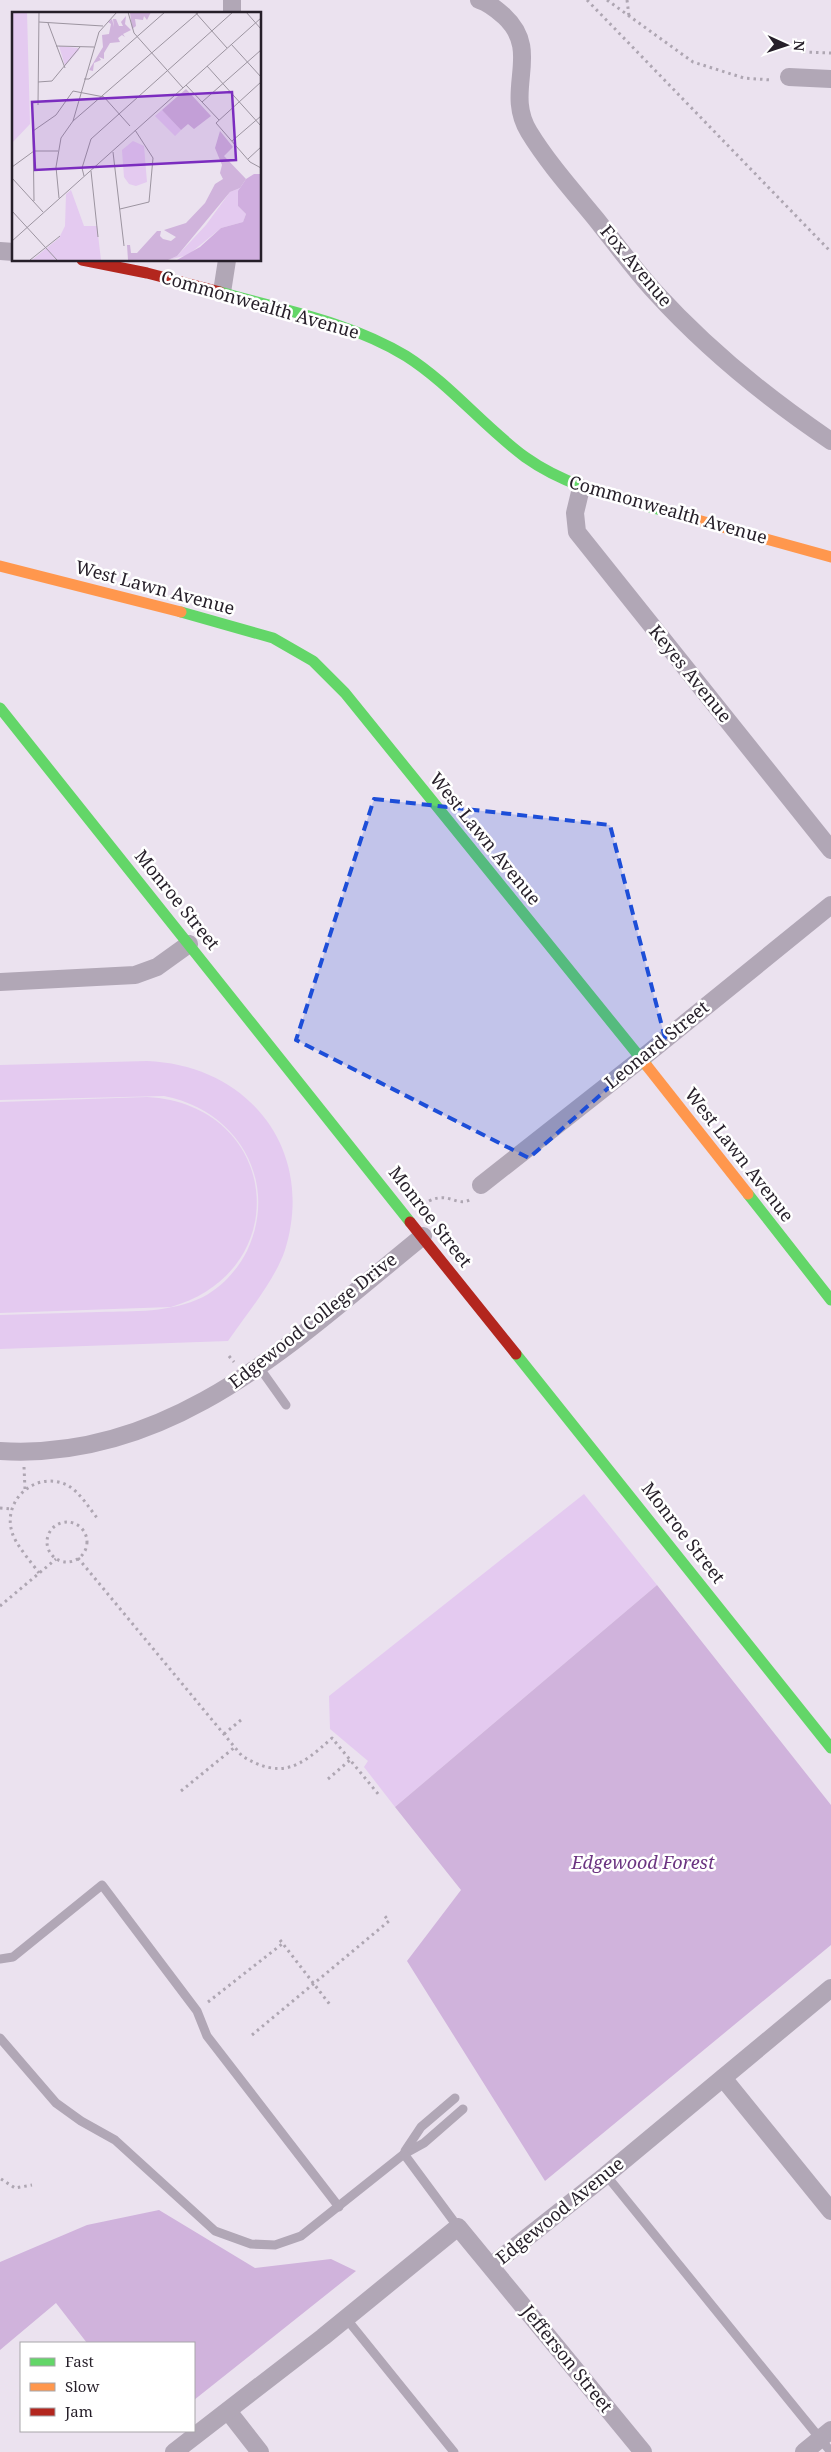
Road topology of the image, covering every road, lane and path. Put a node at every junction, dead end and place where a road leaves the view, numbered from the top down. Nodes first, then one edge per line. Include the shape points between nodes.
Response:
1 (479, 0) edge
2 (587, 0) edge
3 (607, 0) edge
4 (628, 0) edge
5 (629, 16) junction
6 (803, 52) dead end
7 (831, 53) edge
8 (789, 77) joint
9 (831, 79) edge
10 (831, 252) edge
11 (90, 261) edge
12 (227, 261) edge
13 (222, 292) junction
14 (831, 441) edge
15 (582, 488) junction
16 (831, 557) edge
17 (0, 566) edge
18 (0, 708) edge
19 (831, 850) edge
20 (831, 904) edge
21 (190, 944) junction
22 (0, 982) edge
23 (642, 1059) junction
24 (481, 1185) joint
25 (429, 1201) dead end
26 (423, 1236) junction
27 (831, 1300) edge
28 (259, 1367) junction
29 (286, 1405) dead end
30 (0, 1451) edge
31 (0, 1508) edge
32 (12, 1508) junction
33 (98, 1519) dead end
34 (78, 1558) junction
35 (56, 1559) junction
36 (40, 1574) junction
37 (0, 1606) edge
38 (241, 1720) dead end
39 (224, 1734) junction
40 (235, 1747) junction
41 (831, 1748) edge
42 (350, 1760) junction
43 (328, 1780) dead end
44 (181, 1791) dead end
45 (379, 1795) dead end
46 (384, 1915) dead end
47 (0, 1959) edge
48 (314, 1985) junction
49 (831, 1988) edge
50 (330, 2006) dead end
51 (197, 2011) junction
52 (252, 2035) dead end
53 (0, 2038) edge
54 (723, 2078) junction
55 (455, 2098) dead end
56 (463, 2109) dead end
57 (404, 2154) junction
58 (606, 2175) junction
59 (1, 2182) edge
60 (32, 2185) dead end
61 (338, 2207) junction
62 (831, 2211) edge
63 (458, 2228) junction
64 (491, 2266) junction
65 (345, 2317) junction
66 (228, 2412) junction
67 (828, 2440) edge
68 (174, 2452) edge
69 (260, 2452) edge
70 (454, 2452) edge
71 (642, 2452) edge
72 (804, 2452) edge

1 - 14 street, Fox Avenue via 495,8 514,25 522,42 518,104 528,131 562,178 655,292 716,353
2 - 10 path
3 - 5 path
4 - 5 path
5 - 8 path via 681,55 702,66 744,78 772,80
6 - 7 path
8 - 9 street
11 - 13 street, Commonwealth Avenue
12 - 13 street
13 - 15 street, Commonwealth Avenue via 331,322 371,337 405,355 447,386 516,450 553,475
15 - 16 street, Commonwealth Avenue
15 - 19 street, Keyes Avenue via 575,513 578,532
17 - 23 street, West Lawn Avenue via 273,638 313,662 345,693
18 - 21 street, Monroe Street
20 - 23 street, Leonard Street
21 - 22 street via 157,967 135,975
21 - 26 street, Monroe Street
23 - 24 street, Leonard Street
23 - 27 street, West Lawn Avenue
24 - 25 path via 475,1196 466,1202 446,1196
26 - 28 street, Edgewood College Drive
26 - 41 street, Monroe Street
28 - 29 lane
28 - 30 street, Edgewood College Drive via 185,1412 117,1439 42,1452
31 - 32 path
32 - 33 path via 25,1489 36,1483 53,1482 75,1491
32 - 36 path via 12,1534
34 - 35 path via 68,1562
34 - 35 path via 86,1548 86,1536 79,1526 67,1522 55,1526 48,1537 48,1549
34 - 39 path
35 - 36 path
36 - 37 path
38 - 39 path
39 - 40 path
40 - 42 path via 242,1756 261,1768 285,1770 314,1755 332,1738
40 - 44 path
42 - 43 path
42 - 45 path
46 - 48 path via 389,1921
47 - 51 lane via 13,1957 102,1885
48 - 50 path
48 - 51 path via 281,1942
48 - 52 path
49 - 54 street, Edgewood Avenue
51 - 61 lane via 207,2036
53 - 61 lane via 56,2103 81,2122 115,2140 215,2231 251,2244 275,2245 301,2236
54 - 58 street, Edgewood Avenue
54 - 62 street
55 - 57 lane via 421,2127
56 - 57 lane via 424,2143
57 - 61 lane
57 - 63 lane
58 - 64 street, Edgewood Avenue
58 - 67 lane
59 - 60 path via 15,2188
63 - 64 street, Edgewood Avenue
63 - 65 street
64 - 71 street, Jefferson Street
65 - 66 street
65 - 70 lane
66 - 68 street
66 - 69 street
67 - 72 street

